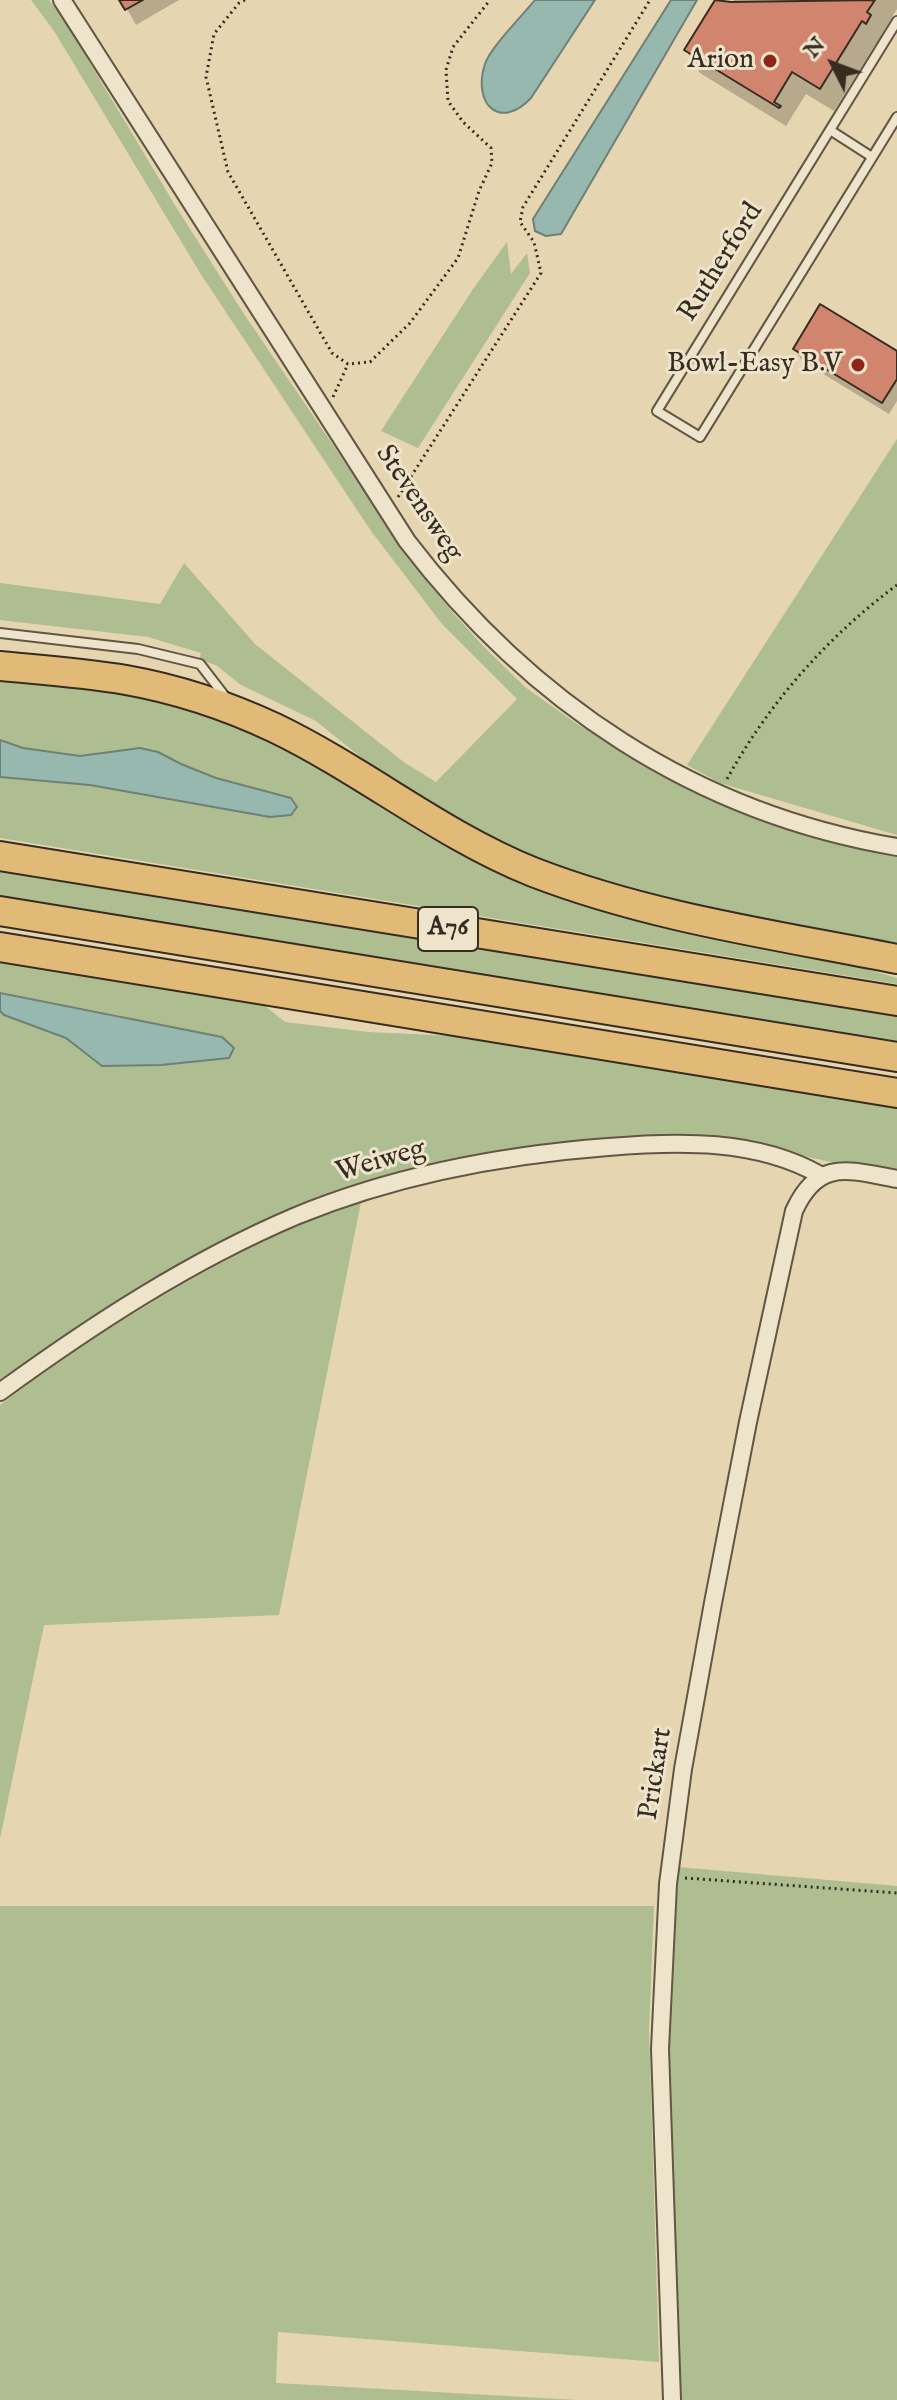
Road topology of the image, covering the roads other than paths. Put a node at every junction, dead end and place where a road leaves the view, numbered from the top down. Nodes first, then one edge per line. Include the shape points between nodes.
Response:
1 (62, 0) edge
2 (897, 21) edge
3 (897, 117) edge
4 (830, 130) junction
5 (872, 157) junction
6 (0, 633) edge
7 (0, 666) edge
8 (237, 712) junction
9 (897, 847) edge
10 (0, 856) edge
11 (0, 911) edge
12 (0, 947) edge
13 (897, 959) edge
14 (897, 1001) edge
15 (897, 1057) edge
16 (897, 1093) edge
17 (820, 1175) junction
18 (897, 1179) edge
19 (0, 1392) edge
20 (672, 2400) edge

1 - 9 street, Stevensweg via 388,511 463,610 553,694 627,745 751,807
2 - 4 lane, Rutherford
3 - 5 lane, Rutherford
4 - 5 lane
4 - 5 lane, Rutherford via 657,411 700,437
6 - 8 lane via 138,649 200,664
7 - 8 highway via 126,680
8 - 13 highway via 301,742 446,831 533,872 649,907
10 - 14 highway, A76
11 - 15 highway, A76
12 - 16 highway
17 - 18 street via 859,1172
17 - 19 street, Weiweg via 797,1162 751,1151 651,1143 486,1163 368,1190 294,1217 202,1261
17 - 20 street, Prickart via 801,1195 783,1255 710,1618 669,1877 660,2049

